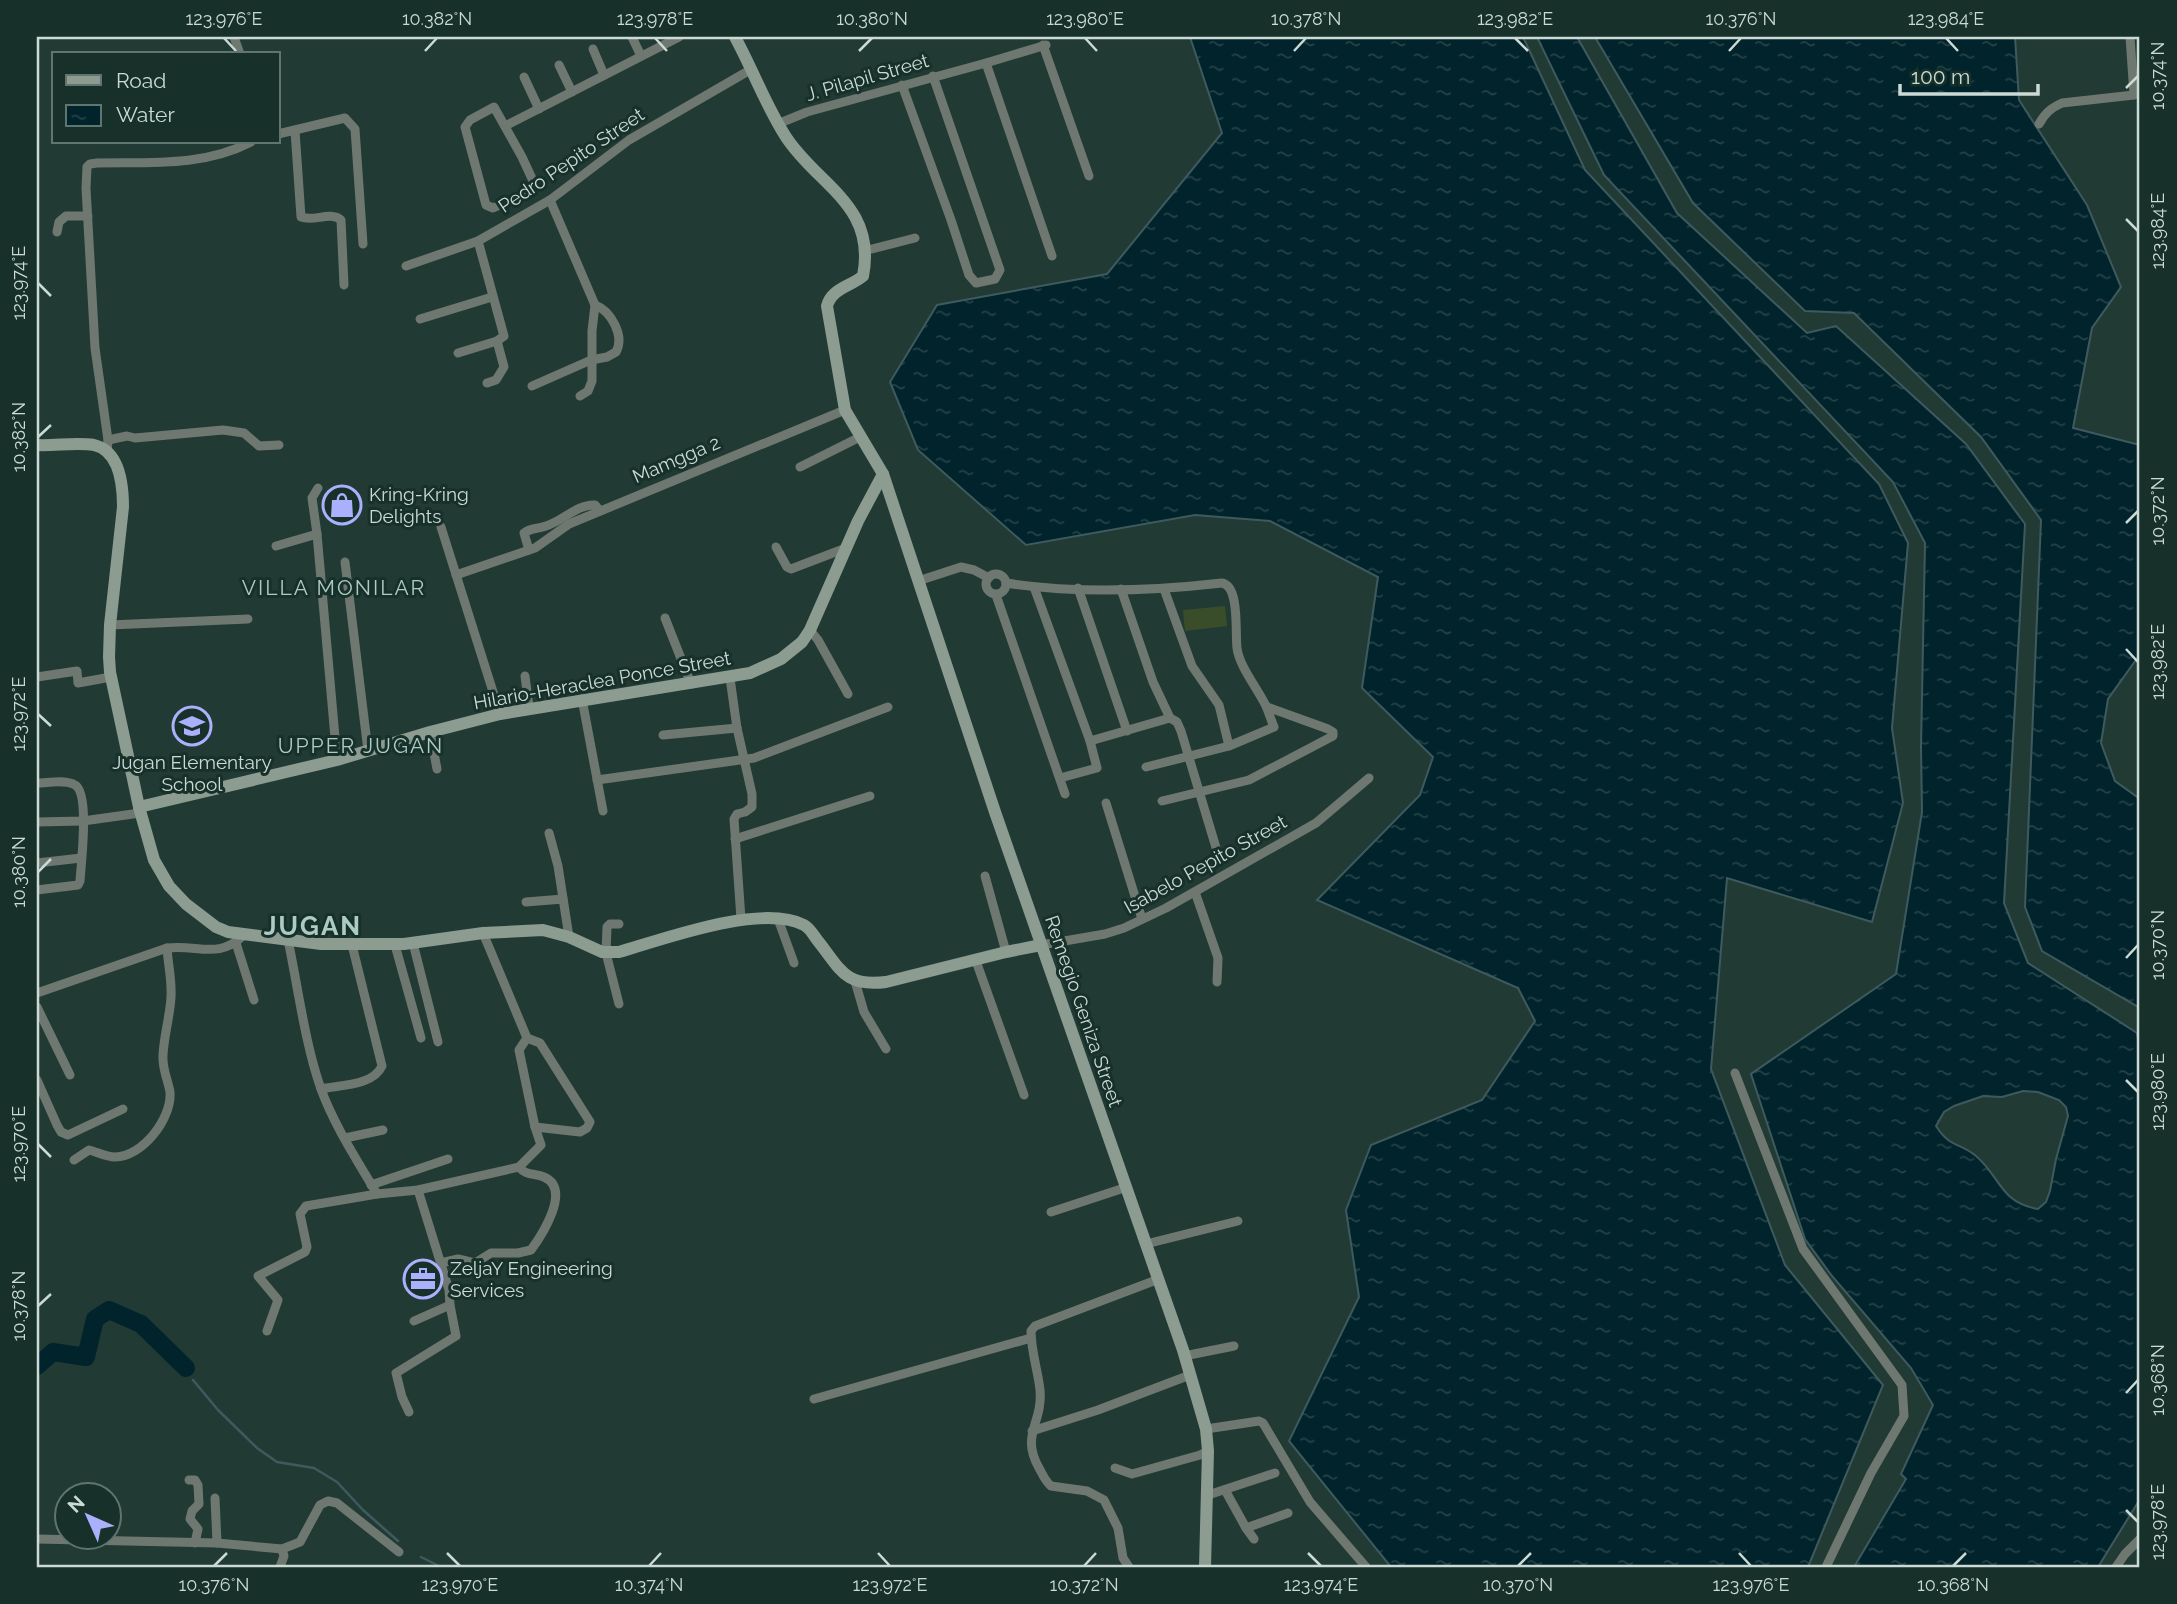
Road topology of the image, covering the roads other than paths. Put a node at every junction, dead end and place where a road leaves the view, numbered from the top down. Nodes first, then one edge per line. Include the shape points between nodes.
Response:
1 (632, 37) edge
2 (679, 37) edge
3 (735, 37) edge
4 (2130, 37) edge
5 (593, 49) dead end
6 (641, 56) junction
7 (986, 63) junction
8 (559, 65) dead end
9 (750, 70) junction
10 (604, 75) junction
11 (933, 76) junction
12 (524, 77) dead end
13 (902, 85) junction
14 (572, 92) junction
15 (2137, 97) edge
16 (540, 108) junction
17 (779, 123) junction
18 (2039, 124) dead end
19 (506, 126) junction
20 (295, 131) junction
21 (280, 134) edge
22 (246, 144) edge
23 (1089, 176) dead end
24 (550, 200) junction
25 (88, 216) junction
26 (57, 232) dead end
27 (915, 238) dead end
28 (478, 242) junction
29 (363, 244) dead end
30 (864, 251) junction
31 (1052, 256) dead end
32 (406, 266) dead end
33 (344, 285) dead end
34 (492, 297) junction
35 (595, 305) junction
36 (420, 319) dead end
37 (497, 341) junction
38 (458, 353) dead end
39 (591, 360) junction
40 (487, 383) dead end
41 (532, 386) dead end
42 (580, 396) dead end
43 (845, 410) junction
44 (860, 437) junction
45 (37, 445) edge
46 (279, 445) dead end
47 (108, 446) junction
48 (800, 467) dead end
49 (883, 474) junction
50 (318, 488) dead end
51 (600, 511) junction
52 (441, 527) dead end
53 (317, 534) junction
54 (276, 546) dead end
55 (776, 547) dead end
56 (846, 548) junction
57 (529, 550) junction
58 (345, 562) dead end
59 (456, 575) junction
60 (989, 578) junction
61 (918, 581) junction
62 (1006, 583) junction
63 (1034, 587) junction
64 (1078, 588) junction
65 (1121, 589) junction
66 (1164, 589) junction
67 (996, 594) junction
68 (665, 618) dead end
69 (248, 619) dead end
70 (110, 625) junction
71 (810, 630) junction
72 (525, 676) dead end
73 (37, 677) edge
74 (111, 677) junction
75 (730, 678) junction
76 (691, 684) junction
77 (848, 694) dead end
78 (582, 699) junction
79 (888, 707) dead end
80 (1267, 707) junction
81 (529, 708) junction
82 (500, 713) junction
83 (1170, 718) junction
84 (1295, 718) junction
85 (737, 727) junction
86 (1274, 727) junction
87 (1127, 731) junction
88 (430, 732) junction
89 (663, 734) dead end
90 (1090, 741) junction
91 (1229, 746) junction
92 (368, 751) junction
93 (1190, 754) junction
94 (337, 760) junction
95 (744, 761) junction
96 (1146, 767) dead end
97 (438, 769) dead end
98 (1060, 778) junction
99 (1368, 778) dead end
100 (597, 780) junction
101 (37, 783) edge
102 (1200, 790) junction
103 (1065, 794) dead end
104 (870, 796) dead end
105 (1162, 801) dead end
106 (1106, 803) dead end
107 (140, 810) junction
108 (603, 811) dead end
109 (83, 821) junction
110 (37, 822) edge
111 (549, 833) dead end
112 (735, 838) junction
113 (81, 858) junction
114 (1220, 862) dead end
115 (37, 863) edge
116 (985, 876) dead end
117 (37, 890) edge
118 (1195, 892) junction
119 (563, 899) junction
120 (526, 902) dead end
121 (741, 919) junction
122 (778, 919) junction
123 (1142, 919) junction
124 (619, 924) dead end
125 (483, 933) junction
126 (569, 937) junction
127 (240, 939) junction
128 (288, 940) junction
129 (413, 943) junction
130 (352, 945) junction
131 (395, 945) junction
132 (1041, 945) junction
133 (167, 948) junction
134 (1006, 952) junction
135 (606, 953) junction
136 (976, 961) junction
137 (794, 963) dead end
138 (855, 981) junction
139 (1217, 982) dead end
140 (37, 993) edge
141 (254, 1000) dead end
142 (619, 1004) dead end
143 (37, 1007) edge
144 (421, 1038) dead end
145 (527, 1038) junction
146 (438, 1042) dead end
147 (886, 1049) dead end
148 (1735, 1073) dead end
149 (70, 1075) dead end
150 (37, 1080) edge
151 (321, 1089) junction
152 (1024, 1095) dead end
153 (123, 1109) dead end
154 (535, 1127) junction
155 (383, 1130) dead end
156 (345, 1138) junction
157 (448, 1159) dead end
158 (74, 1160) dead end
159 (519, 1167) junction
160 (1124, 1188) junction
161 (374, 1189) junction
162 (418, 1191) junction
163 (1051, 1212) dead end
164 (1238, 1221) dead end
165 (1146, 1244) junction
166 (441, 1263) junction
167 (1159, 1279) junction
168 (450, 1305) junction
169 (414, 1321) dead end
170 (267, 1331) dead end
171 (1031, 1338) junction
172 (1234, 1346) dead end
173 (1184, 1356) junction
174 (1190, 1375) junction
175 (814, 1399) dead end
176 (409, 1412) dead end
177 (1206, 1429) junction
178 (1032, 1431) junction
179 (1208, 1451) junction
180 (1115, 1468) dead end
181 (1275, 1473) dead end
182 (189, 1480) dead end
183 (1225, 1490) junction
184 (1208, 1495) junction
185 (215, 1498) dead end
186 (1288, 1513) dead end
187 (1246, 1528) junction
188 (37, 1539) edge
189 (1254, 1539) dead end
190 (2140, 1539) edge
191 (195, 1543) junction
192 (217, 1544) junction
193 (282, 1549) junction
194 (399, 1552) dead end
195 (280, 1567) edge
196 (1129, 1567) edge
197 (1205, 1567) edge
198 (1366, 1567) edge
199 (1826, 1567) edge
200 (2116, 1567) edge

1 - 6 street
2 - 6 street
3 - 9 street
4 - 15 street
5 - 10 street
6 - 10 street
7 - 11 street, J. Pilapil Street
7 - 23 street, J. Pilapil Street via 1045,45
7 - 31 street
8 - 14 street
9 - 17 street
9 - 24 street, Pedro Pepito Street via 629,140
10 - 14 street
11 - 13 street, J. Pilapil Street
11 - 13 street via 1000,270 995,279 976,283 969,275
12 - 16 street
13 - 17 street, J. Pilapil Street
14 - 16 street
15 - 18 street via 2062,103 2052,107
16 - 19 street
17 - 30 street via 794,147 845,202 859,226
19 - 19 street via 494,107 465,127 490,207 526,194 533,186
20 - 21 street
20 - 29 street via 345,118 355,129
20 - 33 street via 301,217 335,216 341,220
22 - 25 street via 205,159 90,164
24 - 28 street, Pedro Pepito Street
24 - 35 street
25 - 26 street via 66,216
25 - 47 street via 95,348
27 - 30 street
28 - 32 street, Pedro Pepito Street
28 - 34 street
30 - 43 street via 863,276 832,295 827,306
34 - 36 street
34 - 37 street via 504,332
35 - 39 street
35 - 39 street via 611,317 619,346 614,354
37 - 38 street
37 - 40 street via 505,365 496,380
39 - 41 street
39 - 42 street via 592,381
43 - 44 street
43 - 51 street, Mamgga 2
44 - 48 street
44 - 49 street
45 - 47 street
46 - 47 street via 259,446 244,433 223,430 127,436
47 - 70 street via 123,491
49 - 56 street, Hilario-Heraclea Ponce Street
49 - 61 street, Remegio Geniza Street
50 - 53 street via 312,498
51 - 57 street, Mamgga 2 via 569,524
51 - 57 street via 587,505 547,526 525,531
52 - 59 street
53 - 54 street
53 - 94 street
55 - 56 street via 791,569
56 - 71 street, Hilario-Heraclea Ponce Street
57 - 59 street, Mamgga 2
58 - 92 street
59 - 82 street
60 - 61 street via 961,567
60 - 62 street via 999,575
60 - 67 street via 987,590
61 - 132 street, Remegio Geniza Street
62 - 63 street
62 - 67 street
63 - 64 street
63 - 90 street
64 - 65 street
64 - 87 street
65 - 66 street
65 - 83 street
66 - 80 street via 1222,583 1230,587 1237,652
66 - 91 street via 1192,666 1219,705
67 - 98 street
68 - 76 street
69 - 70 street
70 - 74 street
71 - 75 street, Hilario-Heraclea Ponce Street via 781,659
71 - 77 street
72 - 81 street
73 - 74 street via 77,671 78,682
74 - 107 street
75 - 76 street, Hilario-Heraclea Ponce Street
75 - 85 street
76 - 78 street, Hilario-Heraclea Ponce Street
78 - 81 street, Hilario-Heraclea Ponce Street
78 - 100 street
79 - 95 street
80 - 84 street
80 - 86 street
81 - 82 street, Hilario-Heraclea Ponce Street
82 - 88 street, Hilario-Heraclea Ponce Street
83 - 87 street
83 - 93 street via 1177,722
84 - 86 street
84 - 102 street via 1328,729 1333,736 1249,780
85 - 89 street
85 - 95 street
86 - 91 street
87 - 90 street
88 - 92 street, Hilario-Heraclea Ponce Street
88 - 97 street
90 - 98 street via 1097,768
91 - 93 street
92 - 94 street, Hilario-Heraclea Ponce Street
93 - 96 street
93 - 102 street
94 - 107 street, Hilario-Heraclea Ponce Street
95 - 100 street
95 - 112 street via 753,804 735,817
98 - 103 street
99 - 118 street, Isabelo Pepito Street via 1316,823
100 - 108 street
101 - 109 street via 76,785
102 - 105 street
102 - 114 street
104 - 112 street
106 - 123 street
107 - 109 street
107 - 127 street via 154,860 169,886 216,928
109 - 110 street
109 - 113 street
111 - 119 street
112 - 121 street
113 - 115 street
113 - 117 street via 78,885
116 - 134 street
118 - 123 street, Isabelo Pepito Street
118 - 139 street via 1218,958
119 - 120 street
119 - 126 street
121 - 122 street
121 - 135 street
122 - 137 street
122 - 138 street via 807,927
123 - 132 street, Isabelo Pepito Street via 1105,934
124 - 135 street via 607,927
125 - 126 street via 543,930
125 - 129 street
125 - 145 street
126 - 135 street
127 - 128 street
127 - 133 street via 215,950
127 - 141 street
128 - 130 street
128 - 151 street
129 - 131 street
129 - 146 street
130 - 131 street
130 - 151 street via 382,1066 365,1080
131 - 144 street
132 - 134 street
132 - 160 street, Remegio Geniza Street
133 - 140 street
133 - 158 street via 171,1000 163,1059 168,1108 141,1146 125,1156 89,1150
134 - 136 street
135 - 142 street
136 - 138 street via 886,982
136 - 152 street
138 - 147 street via 864,1012
143 - 149 street
145 - 154 street via 519,1050
145 - 154 street via 540,1043 590,1122 580,1132
148 - 199 street via 1803,1248 1902,1385 1904,1416
150 - 153 street via 57,1125 68,1135
151 - 156 street
154 - 159 street via 541,1145
155 - 156 street
156 - 161 street
157 - 161 street
159 - 162 street
159 - 166 street via 525,1173 546,1177 556,1199 531,1250 491,1253 475,1263 458,1259
160 - 163 street
160 - 165 street, Remegio Geniza Street
161 - 162 street
161 - 170 street via 302,1209 305,1252 258,1276 278,1300
162 - 166 street
164 - 165 street
165 - 167 street, Remegio Geniza Street
166 - 168 street
167 - 171 street via 1035,1326
167 - 173 street, Remegio Geniza Street
168 - 169 street
168 - 176 street via 457,1336 396,1373
171 - 175 street
171 - 178 street via 1040,1392
172 - 173 street
173 - 174 street, Remegio Geniza Street
174 - 177 street, Remegio Geniza Street
174 - 178 street
177 - 179 street, Remegio Geniza Street
177 - 198 street via 1263,1423 1310,1503
178 - 196 street via 1032,1454 1051,1486 1087,1490 1104,1500
179 - 180 street via 1132,1474
179 - 184 street, Remegio Geniza Street
181 - 183 street
182 - 191 street via 198,1485 199,1504 190,1520 198,1529
183 - 184 street
183 - 187 street
184 - 197 street, Remegio Geniza Street
185 - 192 street
186 - 187 street
187 - 189 street
188 - 191 street
190 - 200 street
191 - 192 street
192 - 193 street
193 - 194 street via 300,1542 320,1505 328,1501 337,1503
193 - 195 street

